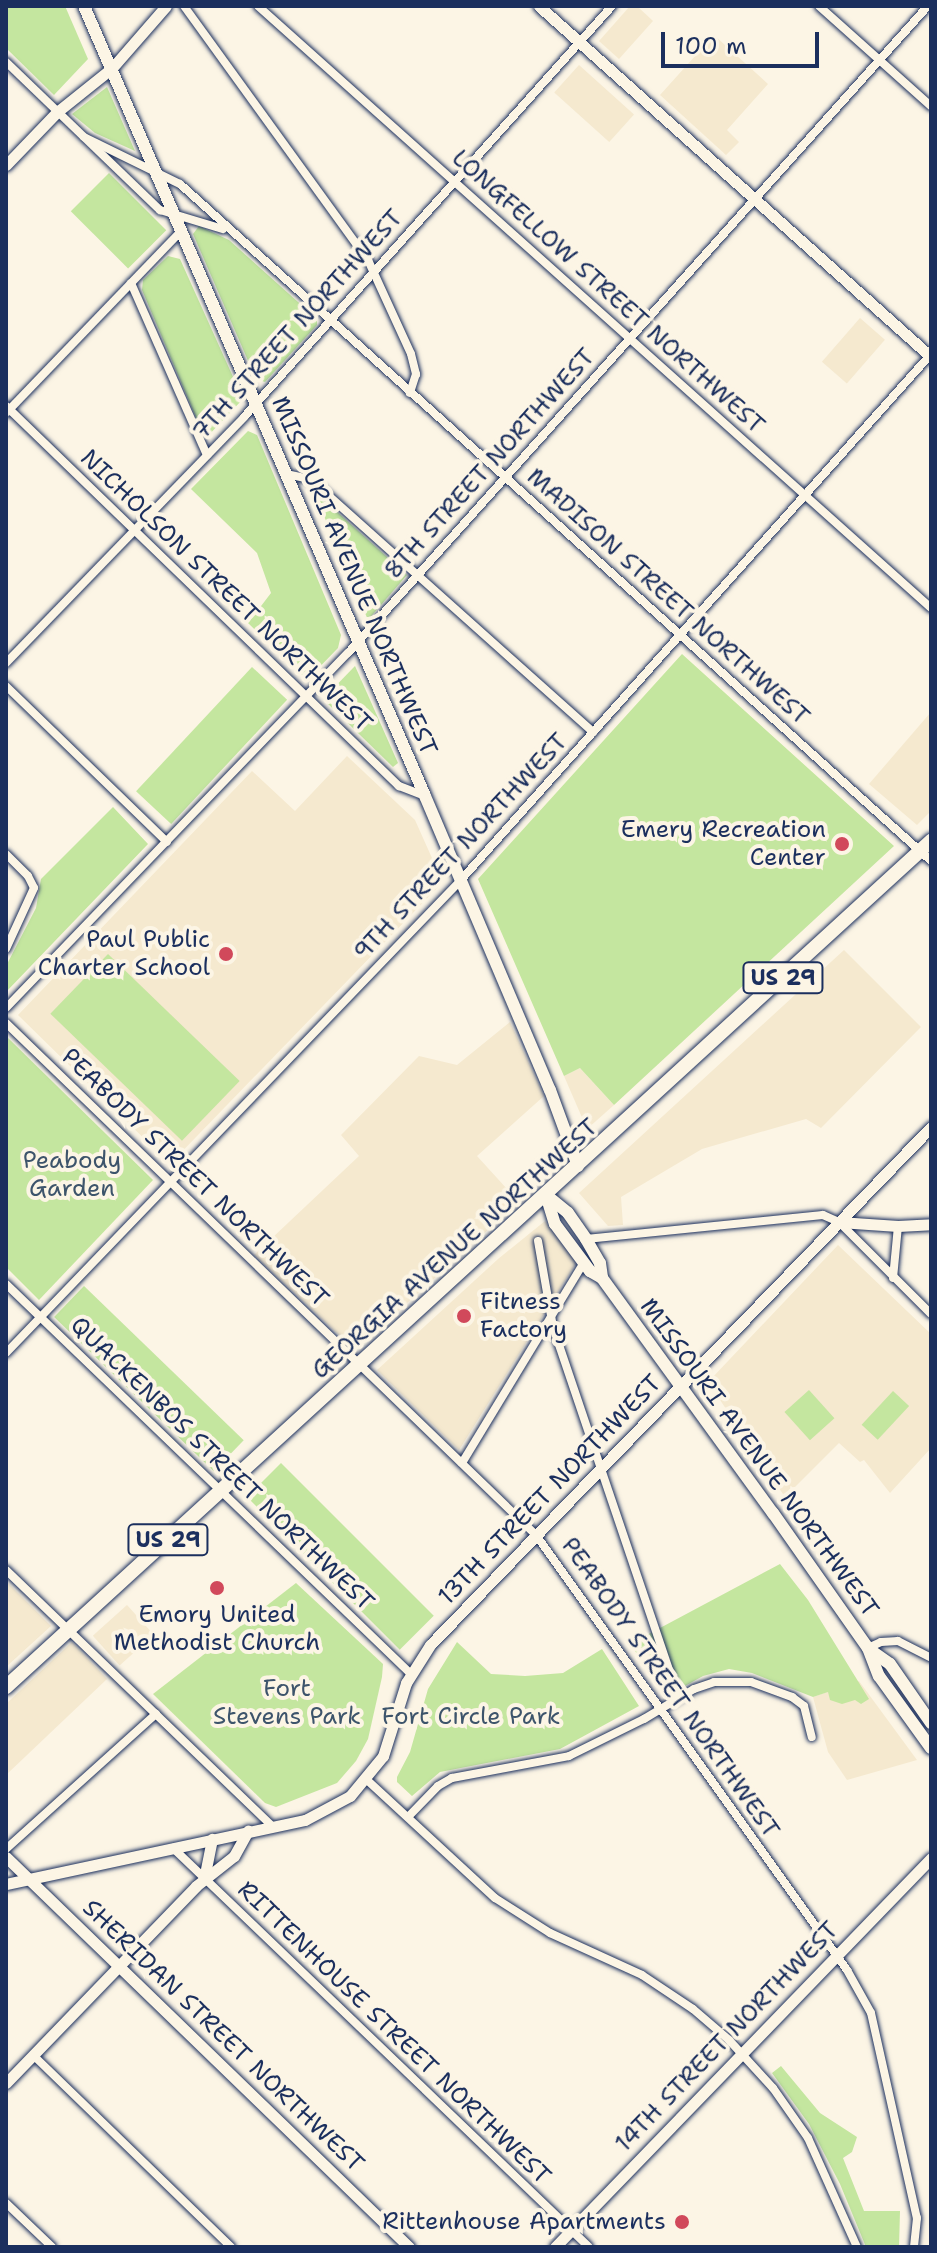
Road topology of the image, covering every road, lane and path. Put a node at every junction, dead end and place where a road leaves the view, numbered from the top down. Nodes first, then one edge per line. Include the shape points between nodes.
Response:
1 (84, 6) edge
2 (166, 6) edge
3 (184, 6) edge
4 (258, 6) edge
5 (539, 6) edge
6 (612, 6) edge
7 (819, 6) edge
8 (928, 6) edge
9 (580, 42) junction
10 (879, 60) junction
11 (6, 62) edge
12 (112, 68) junction
13 (931, 106) edge
14 (57, 112) junction
15 (84, 137) junction
16 (6, 165) edge
17 (156, 171) junction
18 (455, 182) junction
19 (755, 199) junction
20 (175, 217) junction
21 (181, 231) junction
22 (234, 235) junction
23 (374, 272) junction
24 (131, 283) junction
25 (330, 321) junction
26 (630, 338) junction
27 (930, 356) edge
28 (410, 393) junction
29 (256, 404) junction
30 (7, 409) edge
31 (207, 455) junction
32 (286, 474) junction
33 (505, 478) junction
34 (805, 495) junction
35 (134, 530) junction
36 (417, 576) junction
37 (931, 608) edge
38 (680, 634) junction
39 (358, 641) junction
40 (6, 663) edge
41 (6, 686) edge
42 (306, 697) junction
43 (593, 732) junction
44 (425, 796) junction
45 (167, 842) junction
46 (928, 851) edge
47 (6, 854) edge
48 (460, 881) junction
49 (6, 949) edge
50 (6, 1008) edge
51 (6, 1023) edge
52 (931, 1127) edge
53 (578, 1166) junction
54 (171, 1182) junction
55 (546, 1195) junction
56 (839, 1222) junction
57 (931, 1224) edge
58 (898, 1226) junction
59 (586, 1239) junction
60 (538, 1241) dead end
61 (584, 1262) junction
62 (602, 1278) junction
63 (893, 1278) junction
64 (6, 1284) edge
65 (549, 1314) junction
66 (931, 1314) edge
67 (41, 1317) junction
68 (6, 1353) edge
69 (360, 1365) junction
70 (681, 1385) junction
71 (462, 1463) junction
72 (600, 1469) junction
73 (221, 1491) junction
74 (536, 1535) junction
75 (6, 1570) edge
76 (69, 1630) junction
77 (868, 1648) junction
78 (929, 1657) edge
79 (411, 1674) junction
80 (6, 1687) edge
81 (678, 1697) junction
82 (660, 1709) junction
83 (156, 1714) junction
84 (931, 1723) edge
85 (812, 1737) dead end
86 (931, 1748) edge
87 (367, 1780) junction
88 (408, 1817) junction
89 (272, 1826) junction
90 (248, 1831) junction
91 (212, 1839) junction
92 (173, 1847) junction
93 (6, 1849) edge
94 (6, 1857) edge
95 (931, 1858) edge
96 (27, 1878) junction
97 (204, 1879) junction
98 (6, 1884) edge
99 (837, 1956) junction
100 (118, 1966) junction
101 (743, 2053) junction
102 (33, 2055) junction
103 (6, 2083) edge
104 (6, 2203) edge
105 (571, 2231) junction
106 (52, 2247) edge
107 (231, 2247) edge
108 (409, 2247) edge
109 (555, 2247) edge
110 (589, 2247) edge
111 (857, 2247) edge
112 (914, 2247) edge

1 - 12 main road, MISSOURI AVENUE NORTHWEST
2 - 12 street
3 - 23 street
4 - 18 street, LONGFELLOW STREET NORTHWEST
5 - 9 street
6 - 9 street, 7TH STREET NORTHWEST
7 - 10 street
8 - 10 street, 8TH STREET NORTHWEST
9 - 18 street, 7TH STREET NORTHWEST
9 - 19 street
10 - 13 street
10 - 19 street, 8TH STREET NORTHWEST
11 - 14 street, MADISON STREET NORTHWEST
12 - 14 street
12 - 17 main road, MISSOURI AVENUE NORTHWEST
14 - 15 street, MADISON STREET NORTHWEST
14 - 16 street
15 - 17 street, MADISON STREET NORTHWEST
15 - 20 street, MADISON STREET NORTHWEST via 150,201
17 - 20 main road, MISSOURI AVENUE NORTHWEST
17 - 22 street, MADISON STREET NORTHWEST via 180,184
18 - 23 street, 7TH STREET NORTHWEST
18 - 26 street, LONGFELLOW STREET NORTHWEST
19 - 26 street, 8TH STREET NORTHWEST
19 - 27 street
20 - 21 main road, MISSOURI AVENUE NORTHWEST
20 - 22 street, MADISON STREET NORTHWEST via 210,222
21 - 24 street
21 - 29 main road, MISSOURI AVENUE NORTHWEST
22 - 25 street, MADISON STREET NORTHWEST
23 - 25 street, 7TH STREET NORTHWEST
23 - 28 street via 411,354 416,374
24 - 30 street
24 - 31 street
25 - 28 street, MADISON STREET NORTHWEST
25 - 29 street, 7TH STREET NORTHWEST
26 - 33 street, 8TH STREET NORTHWEST
26 - 34 street, LONGFELLOW STREET NORTHWEST
27 - 34 street, 9TH STREET NORTHWEST
28 - 33 street, MADISON STREET NORTHWEST
29 - 31 street, 7TH STREET NORTHWEST
29 - 32 main road, MISSOURI AVENUE NORTHWEST
30 - 35 street, NICHOLSON STREET NORTHWEST
31 - 35 street, 7TH STREET NORTHWEST
32 - 36 street via 310,479
32 - 39 main road, MISSOURI AVENUE NORTHWEST
33 - 36 street, 8TH STREET NORTHWEST
33 - 38 street, MADISON STREET NORTHWEST
34 - 37 street, LONGFELLOW STREET NORTHWEST
34 - 38 street, 9TH STREET NORTHWEST
35 - 40 street, 7TH STREET NORTHWEST
35 - 42 street, NICHOLSON STREET NORTHWEST
36 - 39 street, 8TH STREET NORTHWEST
36 - 43 street
38 - 43 street, 9TH STREET NORTHWEST
38 - 46 street, MADISON STREET NORTHWEST
39 - 42 street, 8TH STREET NORTHWEST
39 - 44 main road, MISSOURI AVENUE NORTHWEST
41 - 45 street
42 - 44 street, NICHOLSON STREET NORTHWEST via 399,786
42 - 45 street, 8TH STREET NORTHWEST
43 - 48 street, 9TH STREET NORTHWEST
44 - 48 main road, MISSOURI AVENUE NORTHWEST
45 - 50 street, 8TH STREET NORTHWEST
46 - 53 highway, GEORGIA AVENUE NORTHWEST / US 29
47 - 49 street via 34,888
48 - 53 main road, MISSOURI AVENUE NORTHWEST
48 - 54 street, 9TH STREET NORTHWEST
51 - 54 street, PEABODY STREET NORTHWEST
52 - 56 street, 13TH STREET NORTHWEST
53 - 55 highway, GEORGIA AVENUE NORTHWEST / US 29
54 - 67 street, 9TH STREET NORTHWEST
54 - 69 street, PEABODY STREET NORTHWEST
55 - 59 main road, MISSOURI AVENUE NORTHWEST via 568,1213
55 - 61 main road, MISSOURI AVENUE NORTHWEST via 555,1224
55 - 69 highway, GEORGIA AVENUE NORTHWEST / US 29
56 - 58 street
56 - 59 street via 805,1215
56 - 63 street
56 - 70 street, 13TH STREET NORTHWEST
57 - 58 street
58 - 63 street
59 - 62 main road, MISSOURI AVENUE NORTHWEST
60 - 65 street
61 - 62 main road, MISSOURI AVENUE NORTHWEST
61 - 65 street
62 - 70 main road, MISSOURI AVENUE NORTHWEST
63 - 66 street
64 - 67 street, QUACKENBOS STREET NORTHWEST
65 - 71 street
65 - 72 street
67 - 68 street, 9TH STREET NORTHWEST
67 - 73 street, QUACKENBOS STREET NORTHWEST
69 - 71 street, PEABODY STREET NORTHWEST
69 - 73 highway, GEORGIA AVENUE NORTHWEST / US 29
70 - 72 street, 13TH STREET NORTHWEST
70 - 77 main road, MISSOURI AVENUE NORTHWEST
71 - 74 street, PEABODY STREET NORTHWEST
72 - 74 street, 13TH STREET NORTHWEST
72 - 81 street
73 - 76 highway, GEORGIA AVENUE NORTHWEST / US 29
73 - 79 street, QUACKENBOS STREET NORTHWEST
74 - 79 street, 13TH STREET NORTHWEST via 433,1642
74 - 82 street, PEABODY STREET NORTHWEST
75 - 76 street
76 - 80 highway, GEORGIA AVENUE NORTHWEST / US 29
76 - 83 street
77 - 78 street, MISSOURI AVENUE NORTHWEST via 898,1641
77 - 84 main road via 890,1664
77 - 86 main road via 879,1676
79 - 87 street, 13TH STREET NORTHWEST via 387,1747
81 - 82 street
81 - 85 street via 727,1680 763,1685 799,1701
82 - 88 street via 560,1759 452,1778
82 - 99 street, PEABODY STREET NORTHWEST
83 - 89 street
83 - 93 street
87 - 88 street
87 - 89 street, 13TH STREET NORTHWEST via 324,1813
88 - 101 street via 512,1910 669,1992
89 - 90 street, 13TH STREET NORTHWEST
90 - 91 street, 13TH STREET NORTHWEST
90 - 97 street via 234,1856
91 - 92 street, 13TH STREET NORTHWEST
91 - 97 street
92 - 96 street, 13TH STREET NORTHWEST
92 - 97 street, RITTENHOUSE STREET NORTHWEST
94 - 96 street, SHERIDAN STREET NORTHWEST
95 - 99 street, 14TH STREET NORTHWEST
96 - 98 street, 13TH STREET NORTHWEST
96 - 100 street, SHERIDAN STREET NORTHWEST
97 - 100 street
97 - 105 street, RITTENHOUSE STREET NORTHWEST
99 - 101 street, 14TH STREET NORTHWEST
99 - 112 street, PEABODY STREET NORTHWEST via 875,2022 917,2218
100 - 102 street
100 - 108 street, SHERIDAN STREET NORTHWEST
101 - 105 street, 14TH STREET NORTHWEST
101 - 111 street via 808,2138
102 - 103 street
102 - 107 street
104 - 106 street
105 - 109 street, 14TH STREET NORTHWEST
105 - 110 street, RITTENHOUSE STREET NORTHWEST

